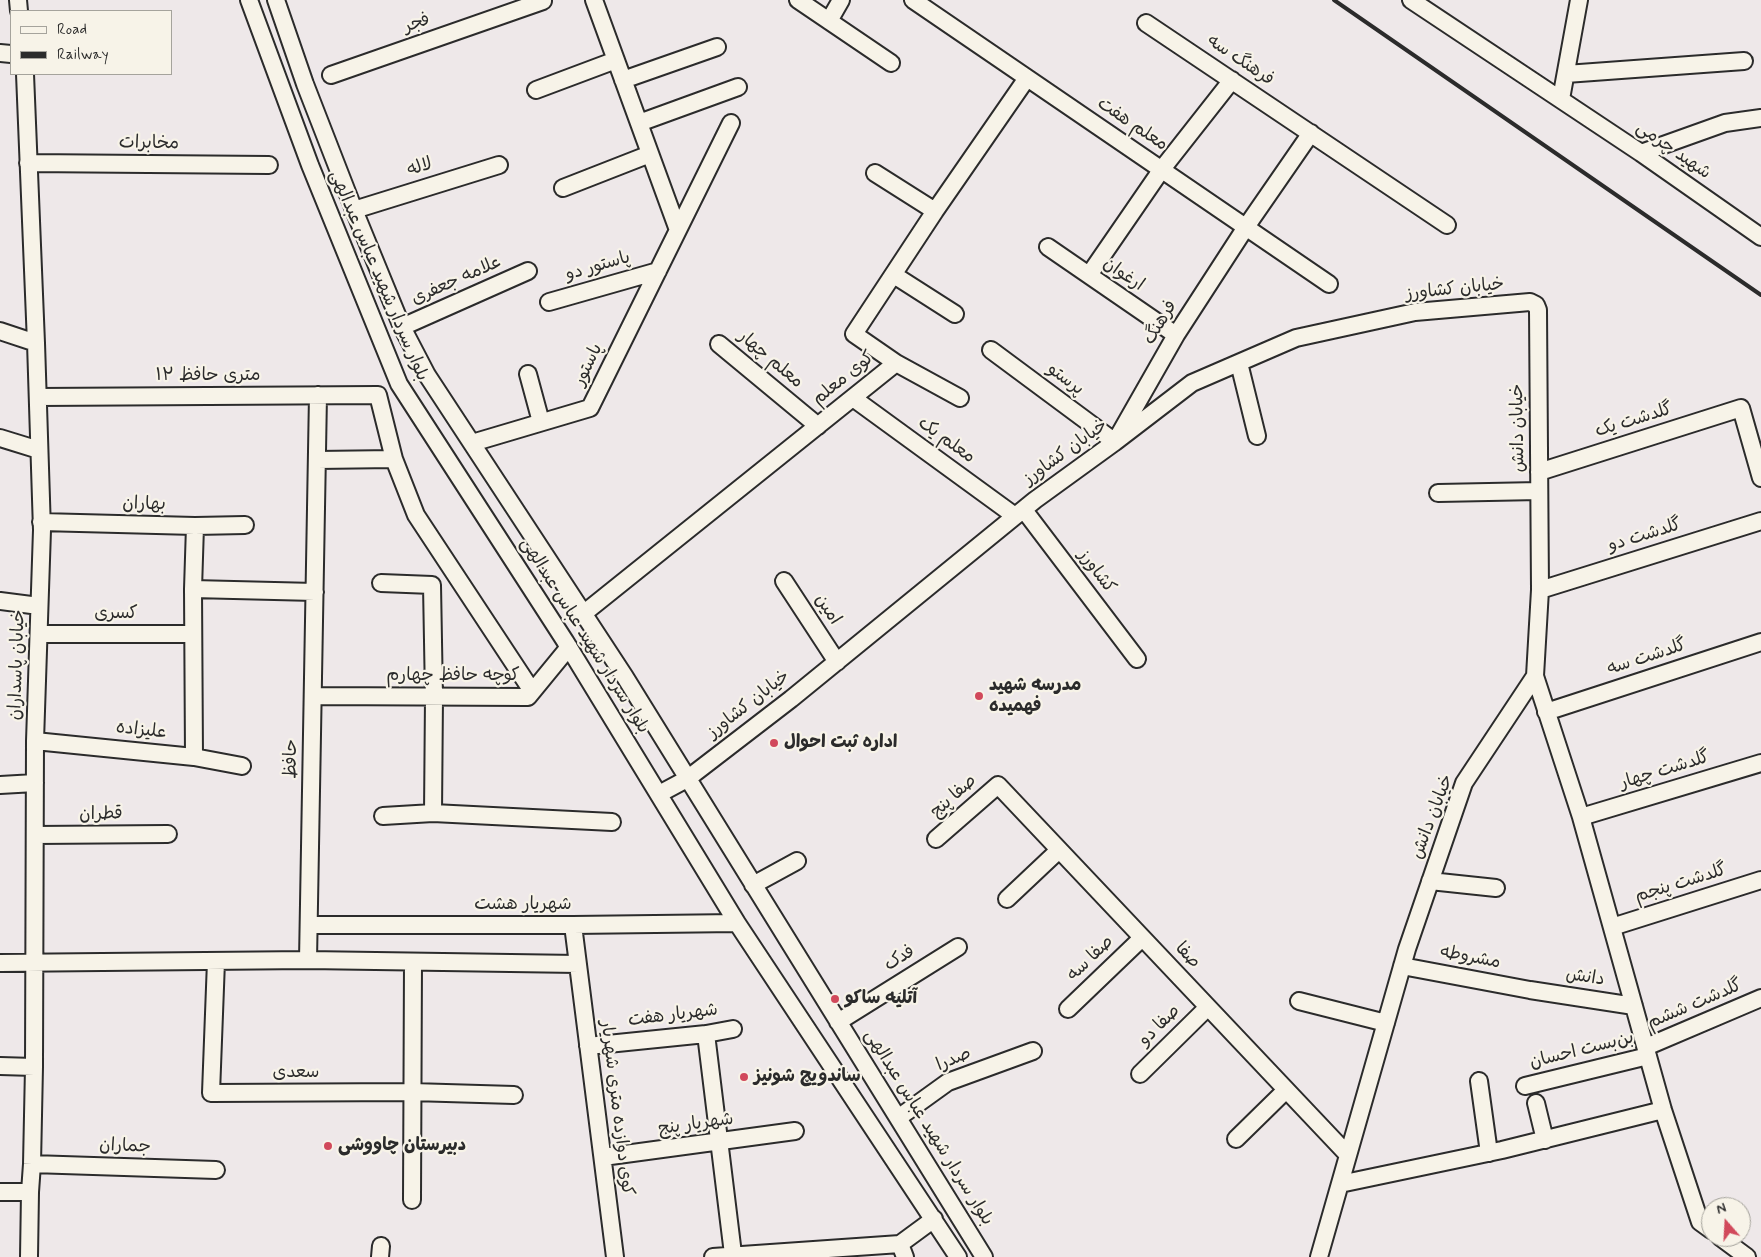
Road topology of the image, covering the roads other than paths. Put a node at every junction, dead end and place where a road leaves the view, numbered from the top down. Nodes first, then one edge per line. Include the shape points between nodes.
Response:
1 (249, 0) edge
2 (276, 0) edge
3 (545, 0) edge
4 (594, 0) edge
5 (798, 0) edge
6 (841, 0) edge
7 (913, 0) edge
8 (1411, 0) edge
9 (1579, 0) edge
10 (829, 21) junction
11 (1146, 23) dead end
12 (717, 47) dead end
13 (616, 60) junction
14 (1744, 60) dead end
15 (891, 63) dead end
16 (1566, 74) junction
17 (25, 75) edge
18 (331, 75) dead end
19 (1027, 78) junction
20 (623, 80) junction
21 (1232, 80) junction
22 (738, 87) dead end
23 (536, 90) dead end
24 (1561, 99) junction
25 (1761, 118) edge
26 (639, 123) junction
27 (731, 123) dead end
28 (1311, 133) junction
29 (1641, 153) junction
30 (650, 154) junction
31 (28, 163) junction
32 (269, 165) dead end
33 (499, 165) dead end
34 (1162, 169) junction
35 (875, 173) dead end
36 (563, 188) dead end
37 (354, 210) junction
38 (935, 210) junction
39 (1447, 225) dead end
40 (1246, 227) junction
41 (678, 230) junction
42 (1761, 237) edge
43 (1048, 247) dead end
44 (528, 271) dead end
45 (658, 271) junction
46 (894, 275) junction
47 (1088, 275) junction
48 (1329, 284) dead end
49 (549, 302) dead end
50 (1536, 305) joint
51 (955, 314) dead end
52 (402, 327) junction
53 (0, 332) edge
54 (1176, 335) junction
55 (36, 343) junction
56 (719, 344) dead end
57 (991, 350) dead end
58 (896, 363) junction
59 (1239, 363) junction
60 (528, 374) dead end
61 (318, 395) junction
62 (38, 397) junction
63 (853, 398) junction
64 (960, 398) dead end
65 (541, 422) junction
66 (818, 426) junction
67 (1257, 436) dead end
68 (0, 438) edge
69 (1115, 442) junction
70 (472, 443) junction
71 (39, 450) junction
72 (394, 459) junction
73 (317, 460) junction
74 (1539, 472) junction
75 (1761, 478) edge
76 (1539, 491) junction
77 (1438, 493) dead end
78 (1019, 513) junction
79 (1761, 521) edge
80 (41, 522) junction
81 (246, 525) dead end
82 (194, 526) junction
83 (784, 580) dead end
84 (381, 582) dead end
85 (193, 589) junction
86 (1540, 590) junction
87 (315, 592) junction
88 (0, 601) edge
89 (39, 606) junction
90 (583, 614) junction
91 (39, 634) junction
92 (193, 634) junction
93 (1761, 642) edge
94 (569, 647) junction
95 (1137, 659) dead end
96 (837, 662) junction
97 (1536, 676) junction
98 (532, 691) junction
99 (313, 696) junction
100 (434, 696) junction
101 (1546, 712) junction
102 (35, 740) junction
103 (194, 757) junction
104 (1761, 763) edge
105 (242, 766) dead end
106 (687, 779) junction
107 (35, 784) junction
108 (998, 785) joint
109 (0, 786) edge
110 (659, 794) junction
111 (433, 813) junction
112 (383, 816) dead end
113 (1581, 817) junction
114 (612, 822) dead end
115 (168, 834) dead end
116 (35, 836) junction
117 (936, 839) dead end
118 (1059, 850) junction
119 (797, 862) dead end
120 (1761, 880) edge
121 (1430, 881) junction
122 (753, 885) junction
123 (1496, 888) dead end
124 (1006, 899) dead end
125 (737, 923) junction
126 (573, 925) junction
127 (309, 926) junction
128 (1612, 927) junction
129 (1142, 938) junction
130 (958, 947) dead end
131 (308, 960) junction
132 (216, 962) junction
133 (413, 962) junction
134 (0, 963) edge
135 (34, 964) junction
136 (578, 964) junction
137 (1402, 966) junction
138 (1530, 990) joint
139 (1761, 998) edge
140 (1299, 1001) dead end
141 (1634, 1006) junction
142 (1208, 1007) junction
143 (1068, 1009) dead end
144 (838, 1022) junction
145 (1386, 1023) junction
146 (733, 1029) dead end
147 (706, 1034) junction
148 (588, 1046) junction
149 (1033, 1051) dead end
150 (1647, 1052) junction
151 (0, 1066) edge
152 (34, 1067) junction
153 (1140, 1074) dead end
154 (1479, 1081) dead end
155 (1525, 1086) dead end
156 (1286, 1090) junction
157 (412, 1092) junction
158 (514, 1095) dead end
159 (1536, 1103) dead end
160 (1663, 1110) junction
161 (898, 1118) junction
162 (795, 1131) dead end
163 (1236, 1139) dead end
164 (1545, 1140) junction
165 (720, 1142) junction
166 (1489, 1153) junction
167 (1348, 1155) junction
168 (603, 1157) junction
169 (32, 1164) junction
170 (216, 1170) dead end
171 (1340, 1184) junction
172 (0, 1192) edge
173 (30, 1192) junction
174 (412, 1200) dead end
175 (934, 1219) junction
176 (1701, 1223) edge
177 (1734, 1247) edge
178 (903, 1250) edge
179 (733, 1254) junction
180 (30, 1257) edge
181 (615, 1257) edge
182 (713, 1257) edge
183 (958, 1257) edge
184 (984, 1257) edge
185 (1319, 1257) edge
186 (1747, 1257) edge

1 - 94 street, بلوار سردار شهید عباس عبدالهی via 310,165 399,384
2 - 37 street, بلوار سردار شهید عباس عبدالهی
3 - 18 street, فجر
4 - 13 street
5 - 10 street
6 - 10 street
7 - 19 street, معلم هفت
8 - 24 street, شهید چرمی
9 - 16 street
10 - 15 street
11 - 21 street, فرهنگ سه
12 - 20 street
13 - 20 street
13 - 23 street
14 - 16 street
16 - 24 street
17 - 31 street, خیابان پاسداران
19 - 34 street, معلم هفت
19 - 38 street, کوی معلم
20 - 26 street
21 - 28 street, فرهنگ سه
21 - 34 street
22 - 26 street
24 - 29 street, شهید چرمی
25 - 29 street via 1725,123
26 - 30 street
27 - 41 street, پاستور
28 - 39 street, فرهنگ سه
28 - 40 street
29 - 42 street, شهید چرمی
30 - 36 street
30 - 41 street
31 - 32 street, مخابرات
31 - 55 street, خیابان پاسداران
33 - 37 street, لاله
34 - 40 street, معلم هفت
34 - 47 street
35 - 38 street
37 - 52 street, بلوار سردار شهید عباس عبدالهی
38 - 46 street, کوی معلم
40 - 48 street, معلم هفت
40 - 54 street, فرهنگ
41 - 45 street, پاستور
43 - 47 street, ارغوان
44 - 52 street, علامه جعفری
45 - 49 street, پاستور دو
45 - 65 street, پاستور via 590,408
46 - 51 street
46 - 58 street, کوی معلم via 854,334
47 - 54 street, ارغوان
50 - 59 street, خیابان کشاورز via 1530,302 1415,312 1296,338
50 - 74 street, خیابان دانش
52 - 70 street, بلوار سردار شهید عباس عبدالهی via 427,375
53 - 55 street
54 - 69 street, فرهنگ
55 - 62 street, خیابان پاسداران
56 - 66 street, معلم چهار
57 - 69 street, پرستو
58 - 63 street, کوی معلم
58 - 64 street
59 - 67 street
59 - 69 street, خیابان کشاورز via 1192,383
60 - 65 street
61 - 62 street, ۱۲ متری حافظ
61 - 72 street, ۱۲ متری حافظ via 378,395
61 - 73 street, حافظ
62 - 71 street, خیابان پاسداران
63 - 66 street, کوی معلم
63 - 78 street, معلم یک
65 - 70 street, پاستور
66 - 90 street, کوی معلم
68 - 71 street
69 - 78 street, خیابان کشاورز
70 - 90 street, بلوار سردار شهید عباس عبدالهی
71 - 80 street, خیابان پاسداران
72 - 73 street
72 - 98 street via 416,515
73 - 87 street, حافظ
74 - 75 street, گلدشت یک via 1741,408
74 - 76 street, خیابان دانش
76 - 77 street
76 - 86 street, خیابان دانش
78 - 95 street, کشاورز
78 - 96 street, خیابان کشاورز
79 - 86 street, گلدشت دو
80 - 82 street, بهاران
80 - 89 street, خیابان پاسداران
81 - 82 street, بهاران
82 - 85 street
83 - 96 street, امین
84 - 100 street via 432,585
85 - 87 street
85 - 92 street
86 - 97 street, خیابان دانش
87 - 99 street, حافظ
88 - 89 street
89 - 91 street, خیابان پاسداران
90 - 106 street, بلوار سردار شهید عباس عبدالهی
91 - 92 street, کسری
91 - 102 street, خیابان پاسداران
92 - 103 street
93 - 101 street, گلدشت سه
94 - 98 street, کوچه حافظ چهارم
94 - 110 street, بلوار سردار شهید عباس عبدالهی
96 - 106 street, خیابان کشاورز
97 - 101 street
97 - 121 street, خیابان دانش via 1464,783
98 - 100 street, کوچه حافظ چهارم via 528,697
99 - 100 street, کوچه حافظ چهارم
99 - 127 street, حافظ
100 - 111 street
101 - 113 street
102 - 103 street, علیزاده
102 - 107 street, خیابان پاسداران
103 - 105 street, علیزاده
104 - 113 street, گلدشت چهار
106 - 110 street, خیابان کشاورز
106 - 122 street, بلوار سردار شهید عباس عبدالهی
107 - 109 street
107 - 116 street, خیابان پاسداران
108 - 117 street, صفا پنج
108 - 118 street, صفا
110 - 125 street, بلوار سردار شهید عباس عبدالهی
111 - 112 street
111 - 114 street
113 - 128 street
115 - 116 street, قطران
116 - 135 street, خیابان پاسداران
118 - 124 street
118 - 129 street, صفا
119 - 122 street
120 - 128 street, گلدشت پنجم
121 - 123 street
121 - 137 street, خیابان دانش
122 - 144 street, بلوار سردار شهید عباس عبدالهی
125 - 126 street, شهریار هشت
125 - 175 street, بلوار سردار شهید عباس عبدالهی
126 - 127 street, شهریار هشت
126 - 136 street, کوی دوازده متری شهریار
127 - 131 street, حافظ
128 - 141 street
129 - 142 street, صفا
129 - 143 street, صفا سه
130 - 144 street, فدک
131 - 132 street
131 - 133 street
132 - 135 street
132 - 157 street, سعدی via 211,1093
133 - 136 street
133 - 157 street
134 - 135 street
135 - 152 street, خیابان پاسداران
136 - 148 street, کوی دوازده متری شهریار
137 - 138 street, مشروطه
137 - 145 street, خیابان دانش
138 - 141 street, دانش
139 - 150 street, گلدشت ششم
140 - 145 street
141 - 150 street
142 - 153 street, صفا دو
142 - 156 street, صفا
144 - 161 street, بلوار سردار شهید عباس عبدالهی
145 - 167 street, خیابان دانش
146 - 147 street, شهریار هفت
147 - 148 street, شهریار هفت
147 - 165 street
148 - 168 street, کوی دوازده متری شهریار
149 - 161 street, صدرا via 948,1082
150 - 155 street, بن‌بست احسان
150 - 160 street
151 - 152 street
152 - 169 street, خیابان پاسداران
154 - 166 street
156 - 163 street
156 - 167 street, صفا
157 - 158 street, سعدی
157 - 174 street
159 - 164 street
160 - 164 street
160 - 176 street
161 - 184 street, بلوار سردار شهید عباس عبدالهی
162 - 165 street, شهریار پنج
164 - 166 street
165 - 168 street, شهریار پنج
165 - 179 street
166 - 171 street
167 - 171 street, خیابان دانش
168 - 181 street, کوی دوازده متری شهریار
169 - 170 street, جماران
169 - 173 street, خیابان پاسداران
171 - 185 street, خیابان دانش
172 - 173 street
173 - 180 street, خیابان پاسداران
175 - 178 street
175 - 183 street, بلوار سردار شهید عباس عبدالهی
177 - 186 street
178 - 179 street
179 - 182 street

